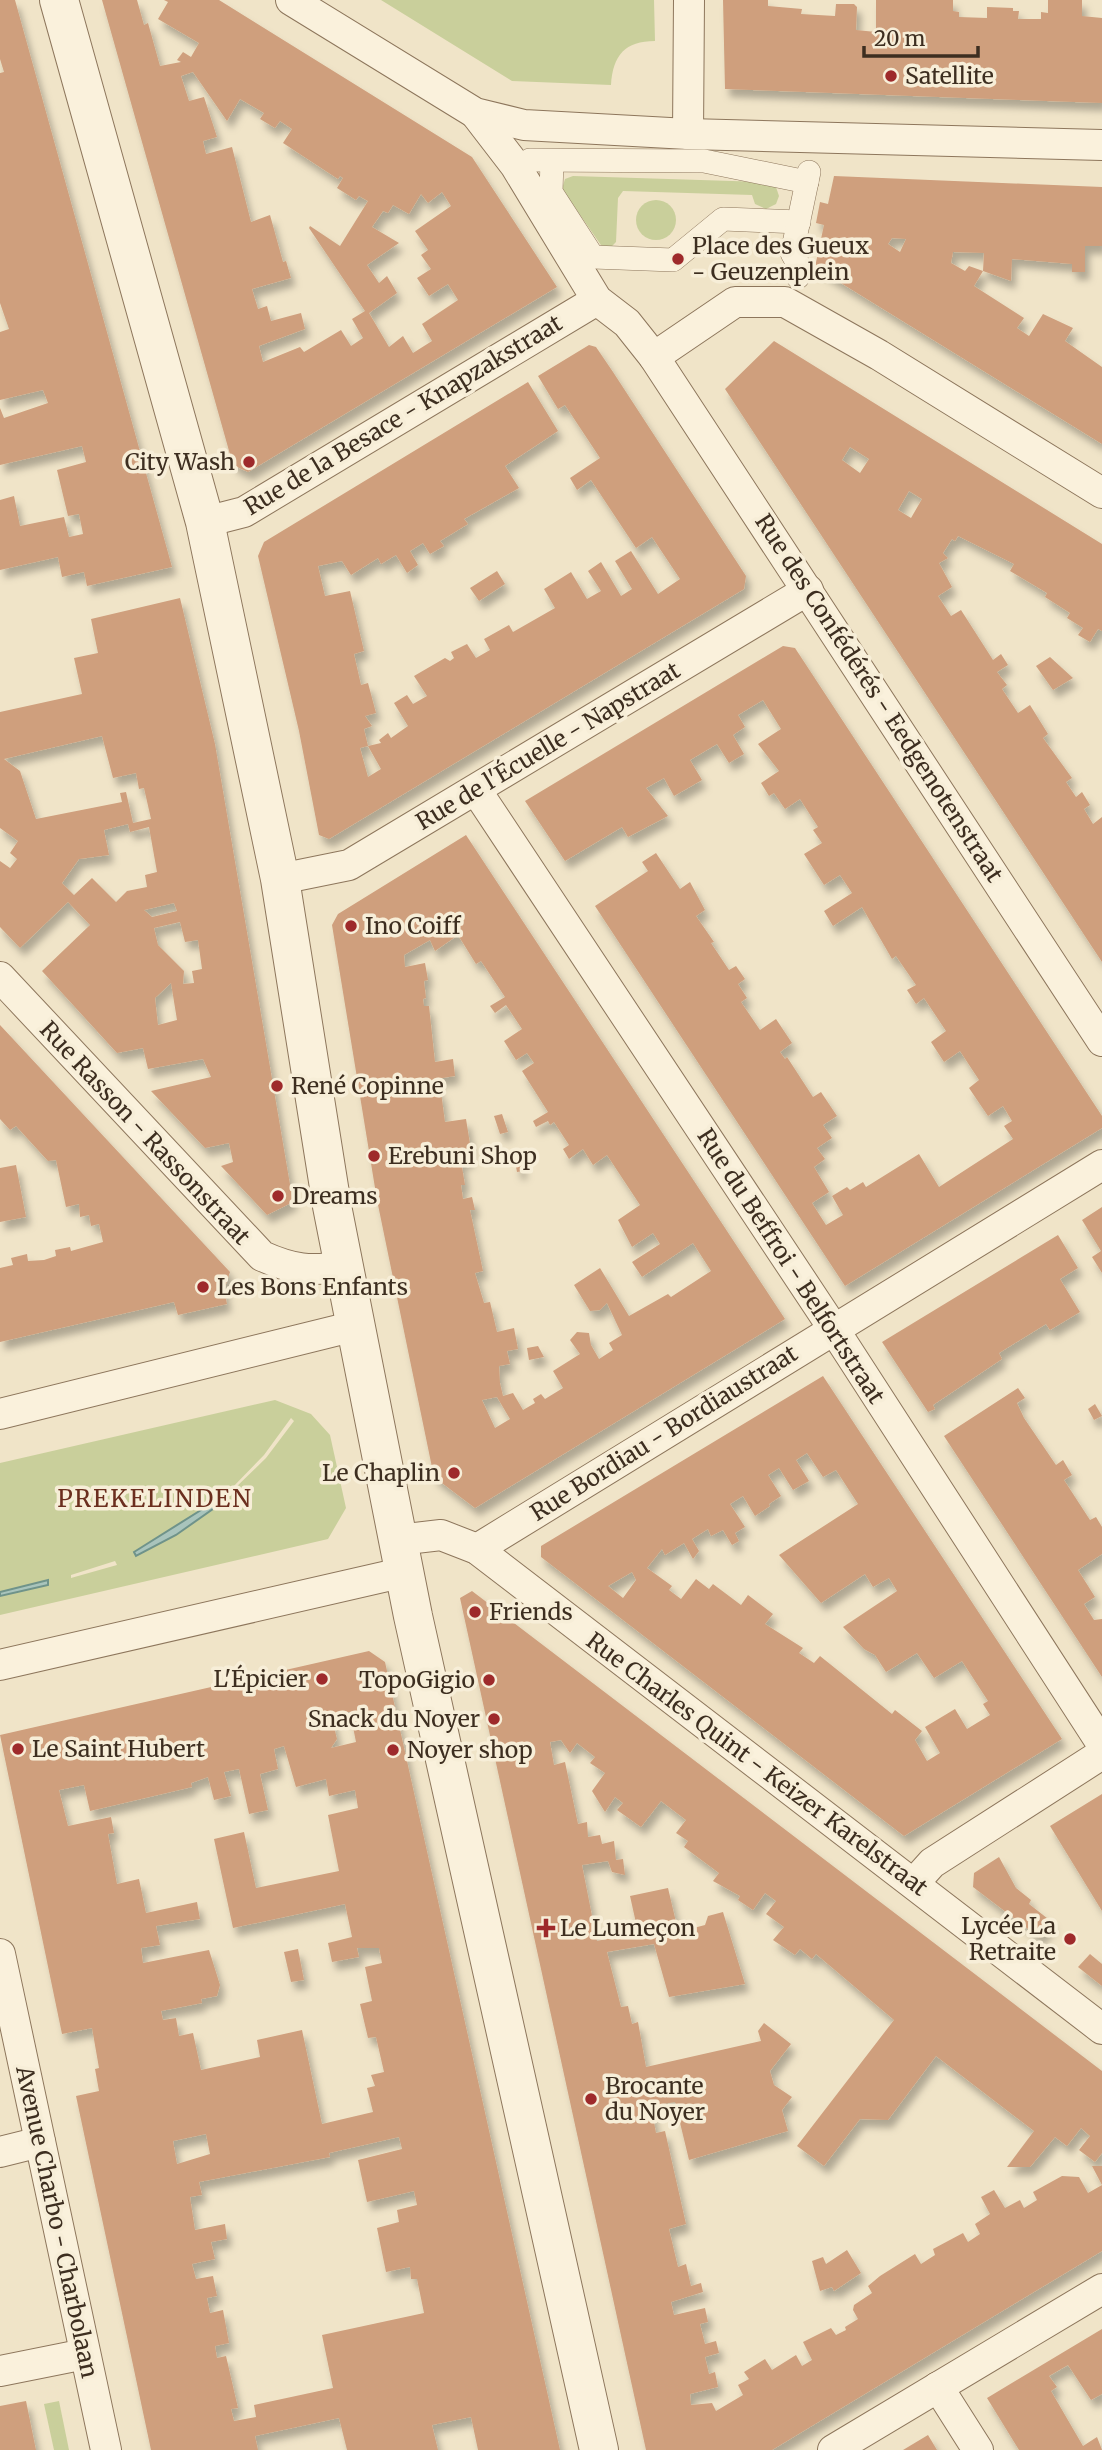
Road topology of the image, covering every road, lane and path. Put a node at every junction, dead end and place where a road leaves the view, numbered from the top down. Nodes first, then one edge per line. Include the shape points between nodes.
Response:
1 (59, 0) edge
2 (291, 0) edge
3 (689, 0) edge
4 (475, 113) junction
5 (688, 134) junction
6 (1102, 145) edge
7 (799, 222) junction
8 (791, 290) junction
9 (597, 300) junction
10 (654, 357) junction
11 (1102, 493) edge
12 (205, 522) junction
13 (808, 590) junction
14 (476, 790) junction
15 (280, 879) junction
16 (0, 977) edge
17 (1102, 1041) edge
18 (1102, 1165) edge
19 (344, 1265) junction
20 (355, 1326) junction
21 (832, 1328) junction
22 (0, 1413) edge
23 (477, 1549) junction
24 (401, 1556) junction
25 (0, 1665) edge
26 (1102, 1744) edge
27 (1102, 1754) edge
28 (914, 1883) junction
29 (0, 1954) edge
30 (1102, 2029) edge
31 (40, 2142) junction
32 (0, 2152) edge
33 (1102, 2289) edge
34 (85, 2354) junction
35 (0, 2371) edge
36 (938, 2387) junction
37 (106, 2450) edge
38 (599, 2450) edge
39 (833, 2450) edge
40 (978, 2450) edge

1 - 12 street
2 - 4 street
3 - 5 street
4 - 5 street via 524,125
4 - 9 street via 514,165
5 - 6 street
7 - 7 street via 723,219 673,260 593,257 551,192 541,161 704,161 808,177
7 - 8 street via 792,253 801,270
8 - 10 street via 736,302
8 - 11 street via 879,355
9 - 10 street via 627,323
9 - 12 street, Rue de la Besace - Knapzakstraat via 244,512
10 - 13 street, Rue des Confédérés - Eedgenotenstraat
12 - 15 street
13 - 14 street, Rue de l'Écuelle - Napstraat
13 - 17 street, Rue des Confédérés - Eedgenotenstraat
14 - 15 street, Rue de l'Écuelle - Napstraat via 349,865
14 - 21 street, Rue du Beffroi - Belfortstraat
15 - 19 street
16 - 19 street, Rue Rasson - Rassonstraat via 262,1256 304,1271
18 - 21 street, Rue Bordiau - Bordiaustraat
19 - 20 street
20 - 22 street
20 - 24 street
21 - 23 street, Rue Bordiau - Bordiaustraat
21 - 26 street, Rue du Beffroi - Belfortstraat
23 - 24 street, Rue Charles Quint - Keizer Karelstraat via 441,1535
23 - 28 street, Rue Charles Quint - Keizer Karelstraat
24 - 25 street, Rue Charles Quint - Keizer Karelstraat
24 - 38 street
27 - 28 street via 932,1863
28 - 30 street, Rue Charles Quint - Keizer Karelstraat
29 - 31 street, Avenue Charbo - Charbolaan
31 - 32 street
31 - 34 street, Avenue Charbo - Charbolaan
33 - 36 street
34 - 35 street
34 - 37 street, Avenue Charbo - Charbolaan
36 - 39 street
36 - 40 street

